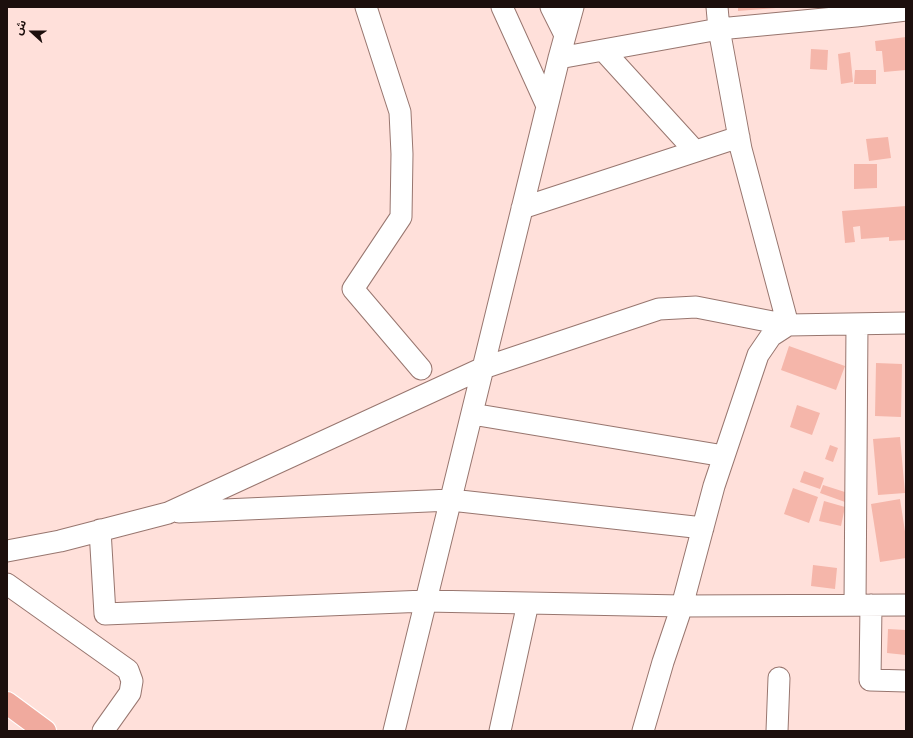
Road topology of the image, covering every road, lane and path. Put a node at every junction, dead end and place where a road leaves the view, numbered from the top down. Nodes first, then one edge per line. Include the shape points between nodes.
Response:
1 (366, 7) edge
2 (502, 7) edge
3 (551, 7) edge
4 (573, 7) edge
5 (717, 7) edge
6 (906, 10) edge
7 (855, 12) edge
8 (719, 28) junction
9 (565, 35) junction
10 (603, 50) junction
11 (559, 58) junction
12 (548, 106) junction
13 (739, 137) junction
14 (694, 151) junction
15 (522, 208) junction
16 (906, 323) edge
17 (857, 324) junction
18 (788, 325) junction
19 (483, 368) junction
20 (421, 369) dead end
21 (472, 414) junction
22 (724, 456) junction
23 (451, 500) junction
24 (168, 513) junction
25 (703, 528) junction
26 (100, 530) junction
27 (7, 551) edge
28 (7, 584) edge
29 (426, 601) junction
30 (528, 603) junction
31 (864, 605) junction
32 (906, 605) edge
33 (682, 606) junction
34 (779, 678) dead end
35 (906, 681) edge
36 (7, 702) edge
37 (45, 731) edge
38 (103, 731) edge
39 (394, 731) edge
40 (500, 731) edge
41 (643, 731) edge
42 (777, 731) edge

1 - 20 street via 400,112 401,217 353,289
2 - 12 street
3 - 9 street
4 - 9 street
5 - 8 street
6 - 7 street
7 - 8 street
8 - 10 street
8 - 13 street
9 - 11 street
10 - 11 street
10 - 14 street
11 - 12 street
12 - 15 street
13 - 14 street
13 - 18 street
14 - 15 street
15 - 19 street
16 - 17 street
17 - 18 street
17 - 31 street
18 - 19 street via 696,307 659,309
18 - 22 street via 772,336 758,355
19 - 21 street
19 - 24 street
21 - 22 street
21 - 23 street
22 - 25 street
23 - 24 street
23 - 25 street
23 - 29 street
24 - 26 street
25 - 33 street
26 - 27 street
26 - 29 street via 104,614
28 - 38 street via 128,670 132,681 130,693
29 - 30 street
29 - 39 street
30 - 33 street
30 - 40 street
31 - 32 street
31 - 33 street
31 - 35 street via 870,680
33 - 41 street via 662,662
34 - 42 street
36 - 37 main road

